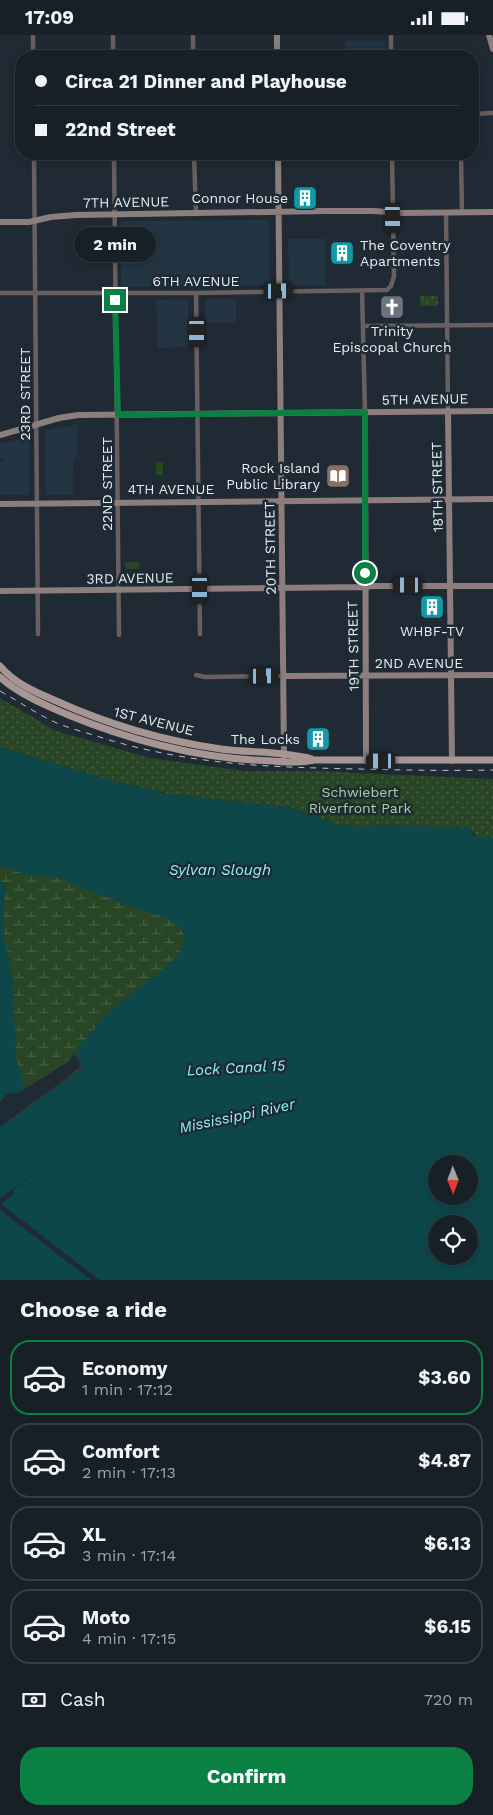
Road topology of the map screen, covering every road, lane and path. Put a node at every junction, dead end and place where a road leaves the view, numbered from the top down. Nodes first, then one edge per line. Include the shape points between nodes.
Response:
1 (33, 35) edge
2 (113, 35) edge
3 (193, 35) edge
4 (277, 35) edge
5 (391, 35) edge
6 (489, 35) edge
7 (493, 49) edge
8 (33, 50) edge
9 (113, 50) edge
10 (193, 50) edge
11 (277, 50) edge
12 (391, 50) edge
13 (479, 113) edge
14 (493, 113) edge
15 (34, 160) edge
16 (114, 160) edge
17 (194, 160) edge
18 (278, 160) edge
19 (392, 160) edge
20 (461, 160) edge
21 (493, 212) edge
22 (279, 213) junction
23 (393, 213) junction
24 (446, 213) junction
25 (462, 213) junction
26 (196, 214) junction
27 (115, 215) junction
28 (35, 221) junction
29 (0, 223) edge
30 (362, 290) junction
31 (279, 291) junction
32 (0, 293) edge
33 (36, 293) junction
34 (116, 293) junction
35 (196, 293) junction
36 (363, 325) junction
37 (447, 325) junction
38 (493, 325) edge
39 (448, 411) junction
40 (493, 411) edge
41 (365, 412) junction
42 (281, 413) junction
43 (198, 414) junction
44 (118, 415) junction
45 (37, 425) junction
46 (0, 435) edge
47 (449, 499) junction
48 (493, 499) edge
49 (282, 501) junction
50 (365, 501) junction
51 (118, 502) junction
52 (199, 502) junction
53 (38, 503) junction
54 (0, 504) edge
55 (450, 586) junction
56 (493, 586) edge
57 (365, 587) junction
58 (200, 589) junction
59 (283, 589) junction
60 (0, 591) edge
61 (38, 591) junction
62 (119, 591) junction
63 (38, 634) dead end
64 (200, 634) dead end
65 (120, 635) dead end
66 (0, 666) edge
67 (196, 675) dead end
68 (366, 675) junction
69 (450, 675) junction
70 (493, 675) edge
71 (284, 676) junction
72 (0, 677) edge
73 (284, 759) junction
74 (366, 761) junction
75 (452, 761) junction
76 (493, 761) edge

1 - 8 street
2 - 9 street
3 - 10 street
4 - 11 street
5 - 12 street
6 - 7 street
13 - 14 street
15 - 28 street, 23RD STREET
16 - 27 street, 22ND STREET
17 - 26 street
18 - 22 street, 20TH STREET
19 - 23 street
20 - 25 street
21 - 25 street, 7TH AVENUE
22 - 23 street, 7TH AVENUE
22 - 26 street, 7TH AVENUE
22 - 31 street, 20TH STREET
23 - 24 street, 7TH AVENUE
23 - 30 street, 6TH AVENUE via 394,276 391,286 384,290
24 - 25 street, 7TH AVENUE
24 - 37 street, 18TH STREET
26 - 27 street, 7TH AVENUE
27 - 28 street, 7TH AVENUE via 63,215
27 - 34 street, 22ND STREET
28 - 29 street, 7TH AVENUE
28 - 33 street, 23RD STREET
30 - 31 street, 6TH AVENUE
30 - 36 street, 19TH STREET
31 - 35 street, 6TH AVENUE
31 - 42 street, 20TH STREET
32 - 33 street, 6TH AVENUE
33 - 34 street, 6TH AVENUE
33 - 45 street, 23RD STREET
34 - 35 street, 6TH AVENUE
34 - 44 street, 22ND STREET
35 - 43 street
36 - 37 street
36 - 41 street, 19TH STREET
37 - 38 street
37 - 39 street, 18TH STREET
39 - 40 street, 5TH AVENUE
39 - 41 street, 5TH AVENUE
39 - 47 street, 18TH STREET
41 - 42 street, 5TH AVENUE
41 - 50 street, 19TH STREET
42 - 43 street, 5TH AVENUE
42 - 49 street, 20TH STREET
43 - 44 street, 5TH AVENUE
43 - 52 street
44 - 45 street, 5TH AVENUE via 67,416
44 - 51 street, 22ND STREET
45 - 46 street, 5TH AVENUE
45 - 53 street, 23RD STREET
47 - 48 street, 4TH AVENUE
47 - 50 street, 4TH AVENUE
47 - 55 street, 18TH STREET
49 - 50 street, 4TH AVENUE
49 - 52 street, 4TH AVENUE
49 - 59 street, 20TH STREET
50 - 57 street, 19TH STREET
51 - 52 street, 4TH AVENUE
51 - 53 street, 4TH AVENUE
51 - 62 street, 22ND STREET
52 - 58 street
53 - 54 street, 4TH AVENUE
53 - 61 street, 23RD STREET
55 - 56 street, 3RD AVENUE
55 - 57 street, 3RD AVENUE
55 - 69 street, 18TH STREET
57 - 59 street, 3RD AVENUE
57 - 68 street, 19TH STREET
58 - 59 street, 3RD AVENUE
58 - 62 street, 3RD AVENUE
58 - 64 street
59 - 71 street, 20TH STREET
60 - 61 street, 3RD AVENUE
61 - 62 street, 3RD AVENUE
61 - 63 street, 23RD STREET
62 - 65 street, 22ND STREET
66 - 73 main road, 1ST AVENUE via 16,681 38,693 118,725 194,744
67 - 71 street, 2ND AVENUE
68 - 69 street, 2ND AVENUE
68 - 71 street, 2ND AVENUE
68 - 74 street, 19TH STREET
69 - 70 street, 2ND AVENUE
69 - 75 street, 18TH STREET
71 - 73 street, 20TH STREET
72 - 73 main road, 1ST AVENUE via 39,702 127,736 238,759
73 - 74 main road, 1ST AVENUE via 302,763 315,760
74 - 75 main road, 1ST AVENUE
75 - 76 main road, 1ST AVENUE

